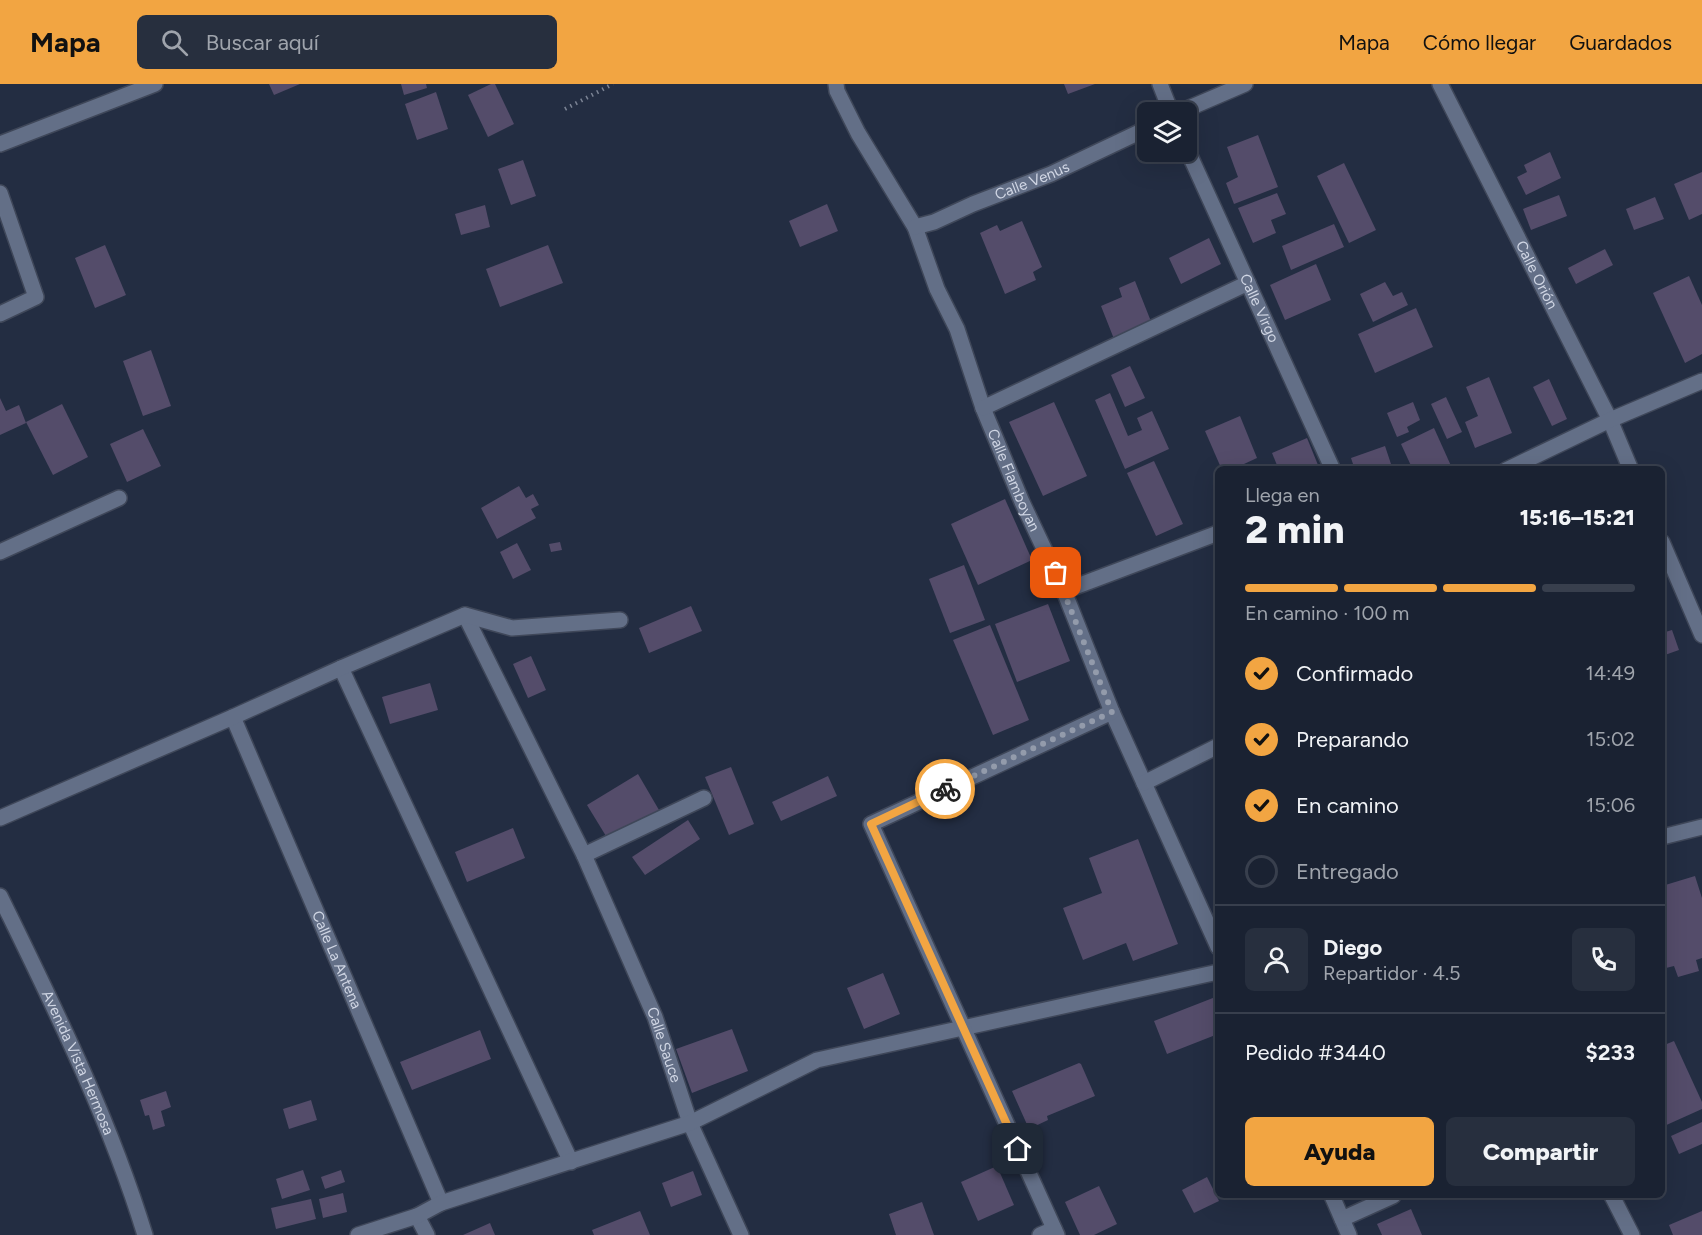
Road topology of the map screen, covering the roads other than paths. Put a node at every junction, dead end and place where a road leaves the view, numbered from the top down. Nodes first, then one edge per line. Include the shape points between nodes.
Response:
1 (155, 84) edge
2 (836, 84) edge
3 (1160, 84) edge
4 (1245, 84) edge
5 (1440, 84) edge
6 (1167, 102) edge
7 (1197, 105) edge
8 (1137, 133) edge
9 (0, 144) edge
10 (1193, 162) edge
11 (0, 193) edge
12 (915, 227) junction
13 (1248, 283) junction
14 (0, 314) edge
15 (1702, 381) edge
16 (983, 408) junction
17 (1610, 420) junction
18 (1331, 466) edge
19 (1514, 466) edge
20 (1629, 466) edge
21 (119, 498) dead end
22 (1215, 534) edge
23 (1665, 549) edge
24 (0, 552) edge
25 (1064, 591) junction
26 (465, 615) junction
27 (620, 620) dead end
28 (1702, 635) edge
29 (340, 668) junction
30 (1112, 712) junction
31 (233, 717) junction
32 (1215, 748) edge
33 (1144, 783) junction
34 (704, 798) dead end
35 (0, 819) edge
36 (1702, 827) edge
37 (1665, 836) edge
38 (584, 855) junction
39 (0, 896) edge
40 (1215, 940) edge
41 (1215, 973) edge
42 (963, 1029) junction
43 (690, 1123) junction
44 (571, 1162) junction
45 (1333, 1198) edge
46 (1389, 1198) edge
47 (1613, 1198) edge
48 (441, 1203) junction
49 (417, 1216) junction
50 (1342, 1219) junction
51 (1050, 1233) edge
52 (146, 1235) edge
53 (358, 1235) edge
54 (427, 1235) edge
55 (741, 1235) edge
56 (1349, 1235) edge
57 (1632, 1235) edge

1 - 9 street
2 - 12 street, Calle Flamboyan via 858,133
3 - 6 street
4 - 7 street
5 - 17 street, Calle Orión
8 - 12 street, Calle Venus via 1051,174
10 - 13 street, Calle Virgo
11 - 14 street via 36,297
12 - 16 street, Calle Flamboyan via 937,289 957,328
13 - 16 street
13 - 18 street, Calle Virgo
15 - 17 street
16 - 25 street, Calle Flamboyan
17 - 19 street
17 - 20 street, Calle Orión
21 - 24 street
22 - 25 street
23 - 28 street
25 - 30 street, Calle Flamboyan
26 - 27 street via 512,628
26 - 29 street
26 - 38 street, Calle Sauce
29 - 31 street
29 - 44 street
30 - 33 street, Calle Flamboyan
30 - 42 street via 871,824
31 - 35 street
31 - 48 street, Calle La Antena
32 - 33 street
33 - 40 street, Calle Flamboyan
34 - 38 street
36 - 37 street
38 - 43 street, Calle Sauce via 654,1017
39 - 52 street, Avenida Vista Hermosa via 98,1104
41 - 42 street
42 - 43 street via 817,1060
42 - 51 street
43 - 44 street
43 - 55 street, Calle Sauce
44 - 48 street
45 - 50 street
46 - 50 street
47 - 57 street
48 - 49 street
49 - 53 street
49 - 54 street
50 - 56 street

